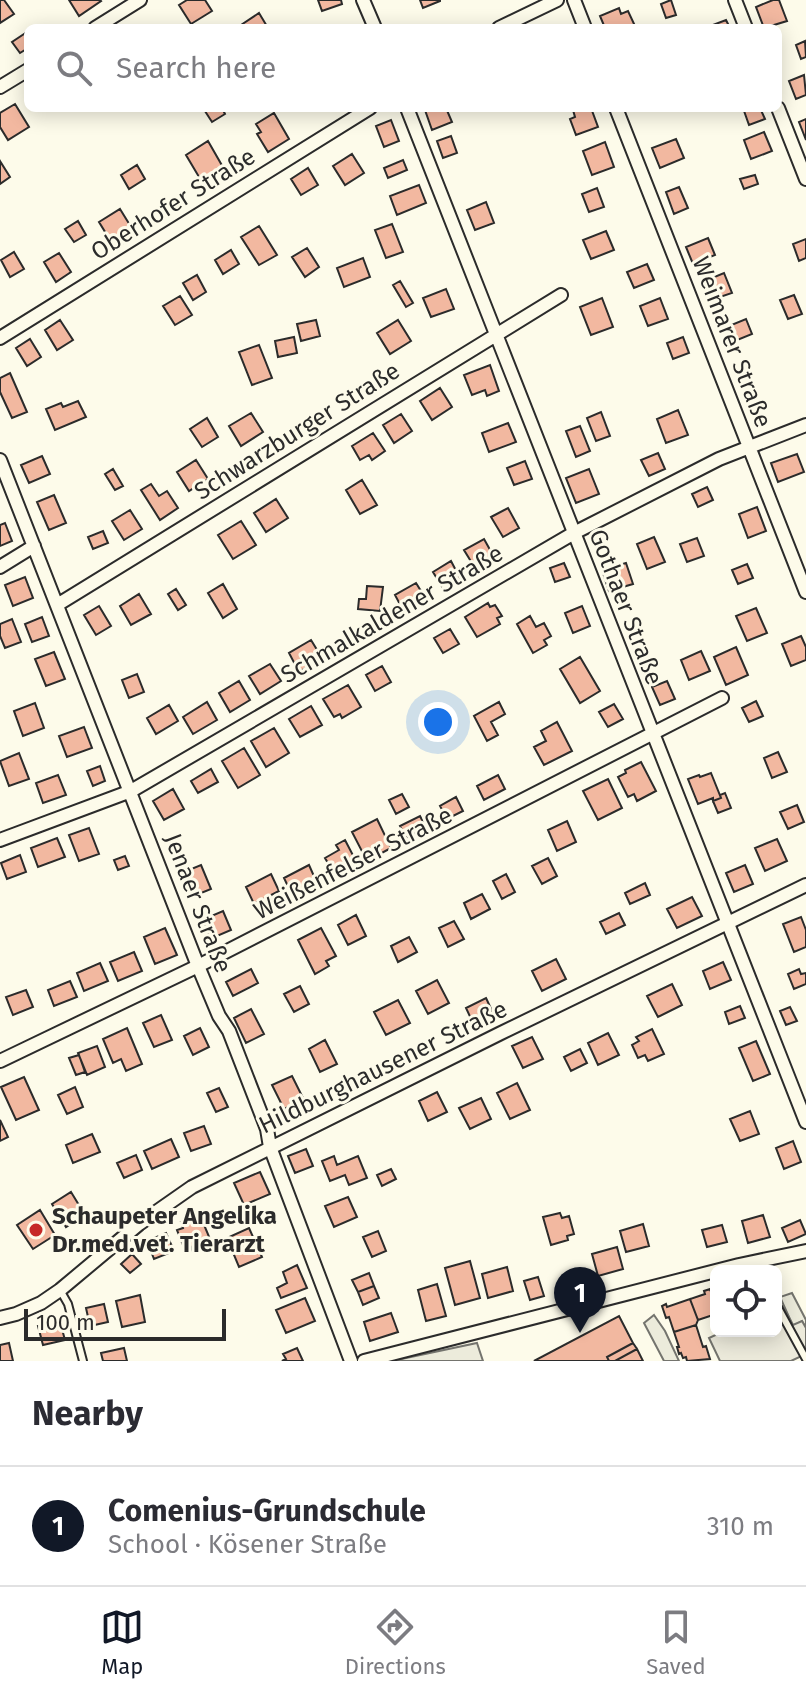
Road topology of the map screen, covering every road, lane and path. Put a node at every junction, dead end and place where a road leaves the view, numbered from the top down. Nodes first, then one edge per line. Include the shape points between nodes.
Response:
1 (140, 0) edge
2 (363, 0) edge
3 (557, 0) edge
4 (574, 0) edge
5 (735, 0) edge
6 (101, 24) edge
7 (373, 24) edge
8 (507, 24) edge
9 (583, 24) edge
10 (744, 24) edge
11 (24, 72) edge
12 (0, 87) edge
13 (364, 112) edge
14 (409, 112) edge
15 (618, 112) edge
16 (780, 112) edge
17 (806, 179) edge
18 (561, 295) dead end
19 (495, 335) junction
20 (0, 338) edge
21 (806, 425) edge
22 (749, 447) junction
23 (0, 460) edge
24 (574, 533) junction
25 (34, 546) junction
26 (0, 567) edge
27 (806, 592) edge
28 (57, 605) junction
29 (722, 698) dead end
30 (652, 735) junction
31 (131, 791) junction
32 (0, 840) edge
33 (806, 885) edge
34 (728, 923) junction
35 (198, 966) junction
36 (0, 1061) edge
37 (806, 1122) edge
38 (270, 1147) junction
39 (806, 1251) edge
40 (766, 1265) edge
41 (710, 1278) edge
42 (60, 1290) junction
43 (782, 1315) edge
44 (0, 1318) edge
45 (806, 1359) edge
46 (83, 1361) edge
47 (351, 1361) edge
48 (364, 1361) edge

1 - 6 street
2 - 7 street
3 - 8 street
4 - 9 street
5 - 10 street
11 - 12 street
13 - 20 street, Oberhofer Straße
14 - 19 street, Gothaer Straße
15 - 22 street, Weimarer Straße
16 - 17 street
18 - 19 street, Schwarzburger Straße
19 - 24 street, Gothaer Straße
19 - 28 street, Schwarzburger Straße
21 - 22 street, Schmalkaldener Straße
22 - 24 street, Schmalkaldener Straße
22 - 27 street, Weimarer Straße
23 - 25 street, Jenaer Straße
24 - 30 street, Gothaer Straße
24 - 31 street, Schmalkaldener Straße
25 - 26 street
25 - 28 street, Jenaer Straße
28 - 31 street, Jenaer Straße
29 - 30 street, Weißenfelser Straße
30 - 34 street, Gothaer Straße
30 - 35 street, Weißenfelser Straße
31 - 32 street, Schmalkaldener Straße
31 - 35 street, Jenaer Straße
33 - 34 street, Hildburghausener Straße
34 - 37 street, Gothaer Straße
34 - 38 street, Hildburghausener Straße
35 - 36 street, Weißenfelser Straße
35 - 38 street, Jenaer Straße via 229,1031
38 - 42 street, Hildburghausener Straße via 192,1187
38 - 47 street, Jenaer Straße
39 - 40 street
41 - 48 street
42 - 44 street, Hildburghausener Straße
42 - 46 lane
43 - 45 lane

